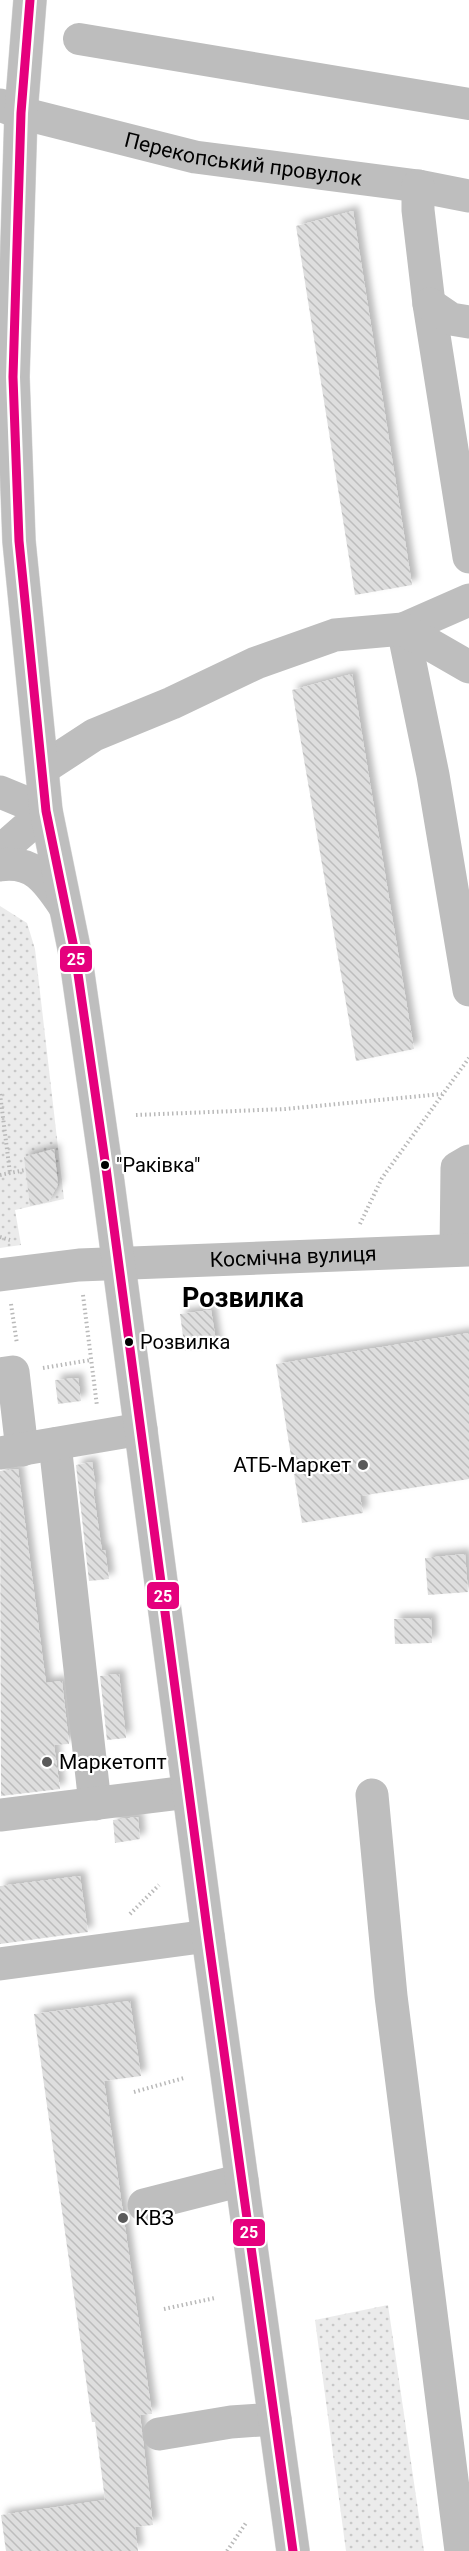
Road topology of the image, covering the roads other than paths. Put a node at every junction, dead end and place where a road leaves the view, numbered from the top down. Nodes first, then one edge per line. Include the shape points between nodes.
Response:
1 (30, 0) edge
2 (10, 109) edge
3 (418, 186) junction
4 (469, 196) edge
5 (429, 304) junction
6 (469, 322) edge
7 (469, 557) edge
8 (469, 600) edge
9 (439, 615) junction
10 (404, 629) junction
11 (469, 629) edge
12 (469, 667) edge
13 (42, 769) junction
14 (0, 792) edge
15 (46, 811) junction
16 (0, 851) edge
17 (0, 865) edge
18 (65, 907) junction
19 (469, 990) edge
20 (469, 1161) edge
21 (462, 1250) edge
22 (118, 1265) junction
23 (4, 1275) edge
24 (11, 1373) edge
25 (141, 1429) junction
26 (55, 1444) junction
27 (11, 1452) edge
28 (188, 1792) junction
29 (372, 1795) dead end
30 (89, 1804) junction
31 (0, 1815) edge
32 (0, 1828) edge
33 (207, 1936) junction
34 (0, 1964) edge
35 (242, 2180) junction
36 (144, 2205) dead end
37 (275, 2419) junction
38 (159, 2434) dead end
39 (293, 2551) edge
40 (461, 2551) edge

1 - 2 main road
2 - 3 main road, Перекопський провулок via 195,157
2 - 13 main road via 19,541
3 - 4 main road, Перекопський провулок
3 - 5 main road via 417,210
5 - 6 main road via 451,319
5 - 7 main road
8 - 9 main road
9 - 10 main road via 430,615
9 - 11 main road
10 - 12 main road
10 - 13 main road via 335,635 256,663 94,735
10 - 19 main road
13 - 15 main road
14 - 15 main road
15 - 16 main road
15 - 18 main road
17 - 18 main road via 15,863 44,876
18 - 22 main road
20 - 21 main road via 457,1168
21 - 22 main road, Космічна вулиця
22 - 23 main road, Космічна вулиця via 79,1265
22 - 25 main road
24 - 27 main road
25 - 26 main road
25 - 28 main road
26 - 27 main road
26 - 30 main road
28 - 30 main road
28 - 33 main road
29 - 40 main road via 391,1996
30 - 31 main road
30 - 32 main road
33 - 34 main road
33 - 35 main road
35 - 36 main road
35 - 37 main road
37 - 38 main road
37 - 39 main road

